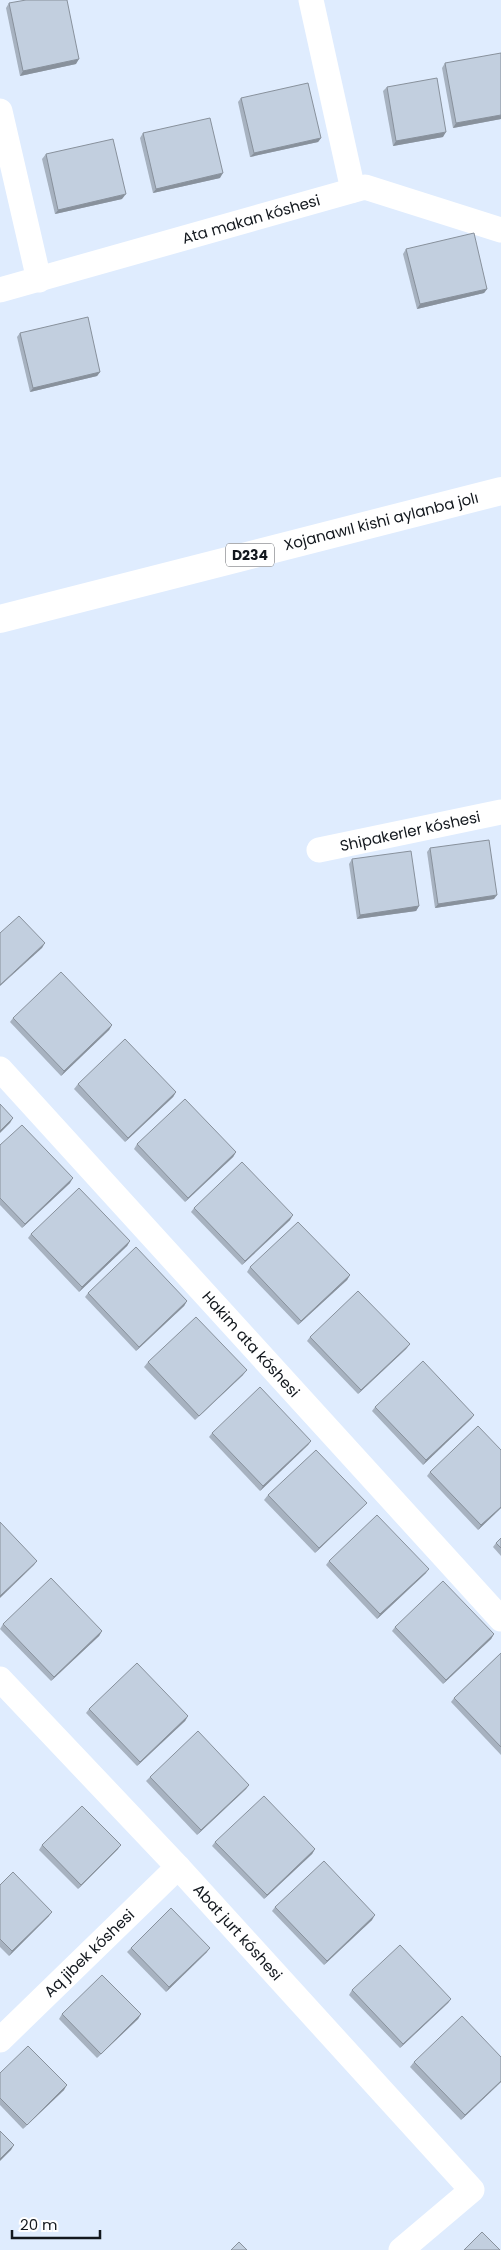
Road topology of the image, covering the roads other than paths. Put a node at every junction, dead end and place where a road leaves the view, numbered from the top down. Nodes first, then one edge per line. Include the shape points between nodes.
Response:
1 (312, 0) edge
2 (0, 111) edge
3 (353, 190) junction
4 (501, 230) edge
5 (39, 280) junction
6 (0, 290) edge
7 (501, 491) edge
8 (0, 618) edge
9 (501, 812) edge
10 (319, 850) dead end
11 (0, 1069) edge
12 (501, 1619) edge
13 (0, 1679) edge
14 (178, 1867) junction
15 (0, 2040) edge
16 (401, 2250) edge

1 - 3 street
2 - 5 street
3 - 4 street, Ata makan kóshesi via 365,187
3 - 5 street, Ata makan kóshesi
5 - 6 street, Ata makan kóshesi
7 - 8 main road, Xojanawıl kishi aylanba jolı / D234
9 - 10 street, Shipakerler kóshesi
11 - 12 street, Hakim ata kóshesi
13 - 14 street, Abat jurt kóshesi
14 - 15 street, Aq jibek kóshesi
14 - 16 street, Abat jurt kóshesi via 472,2190

